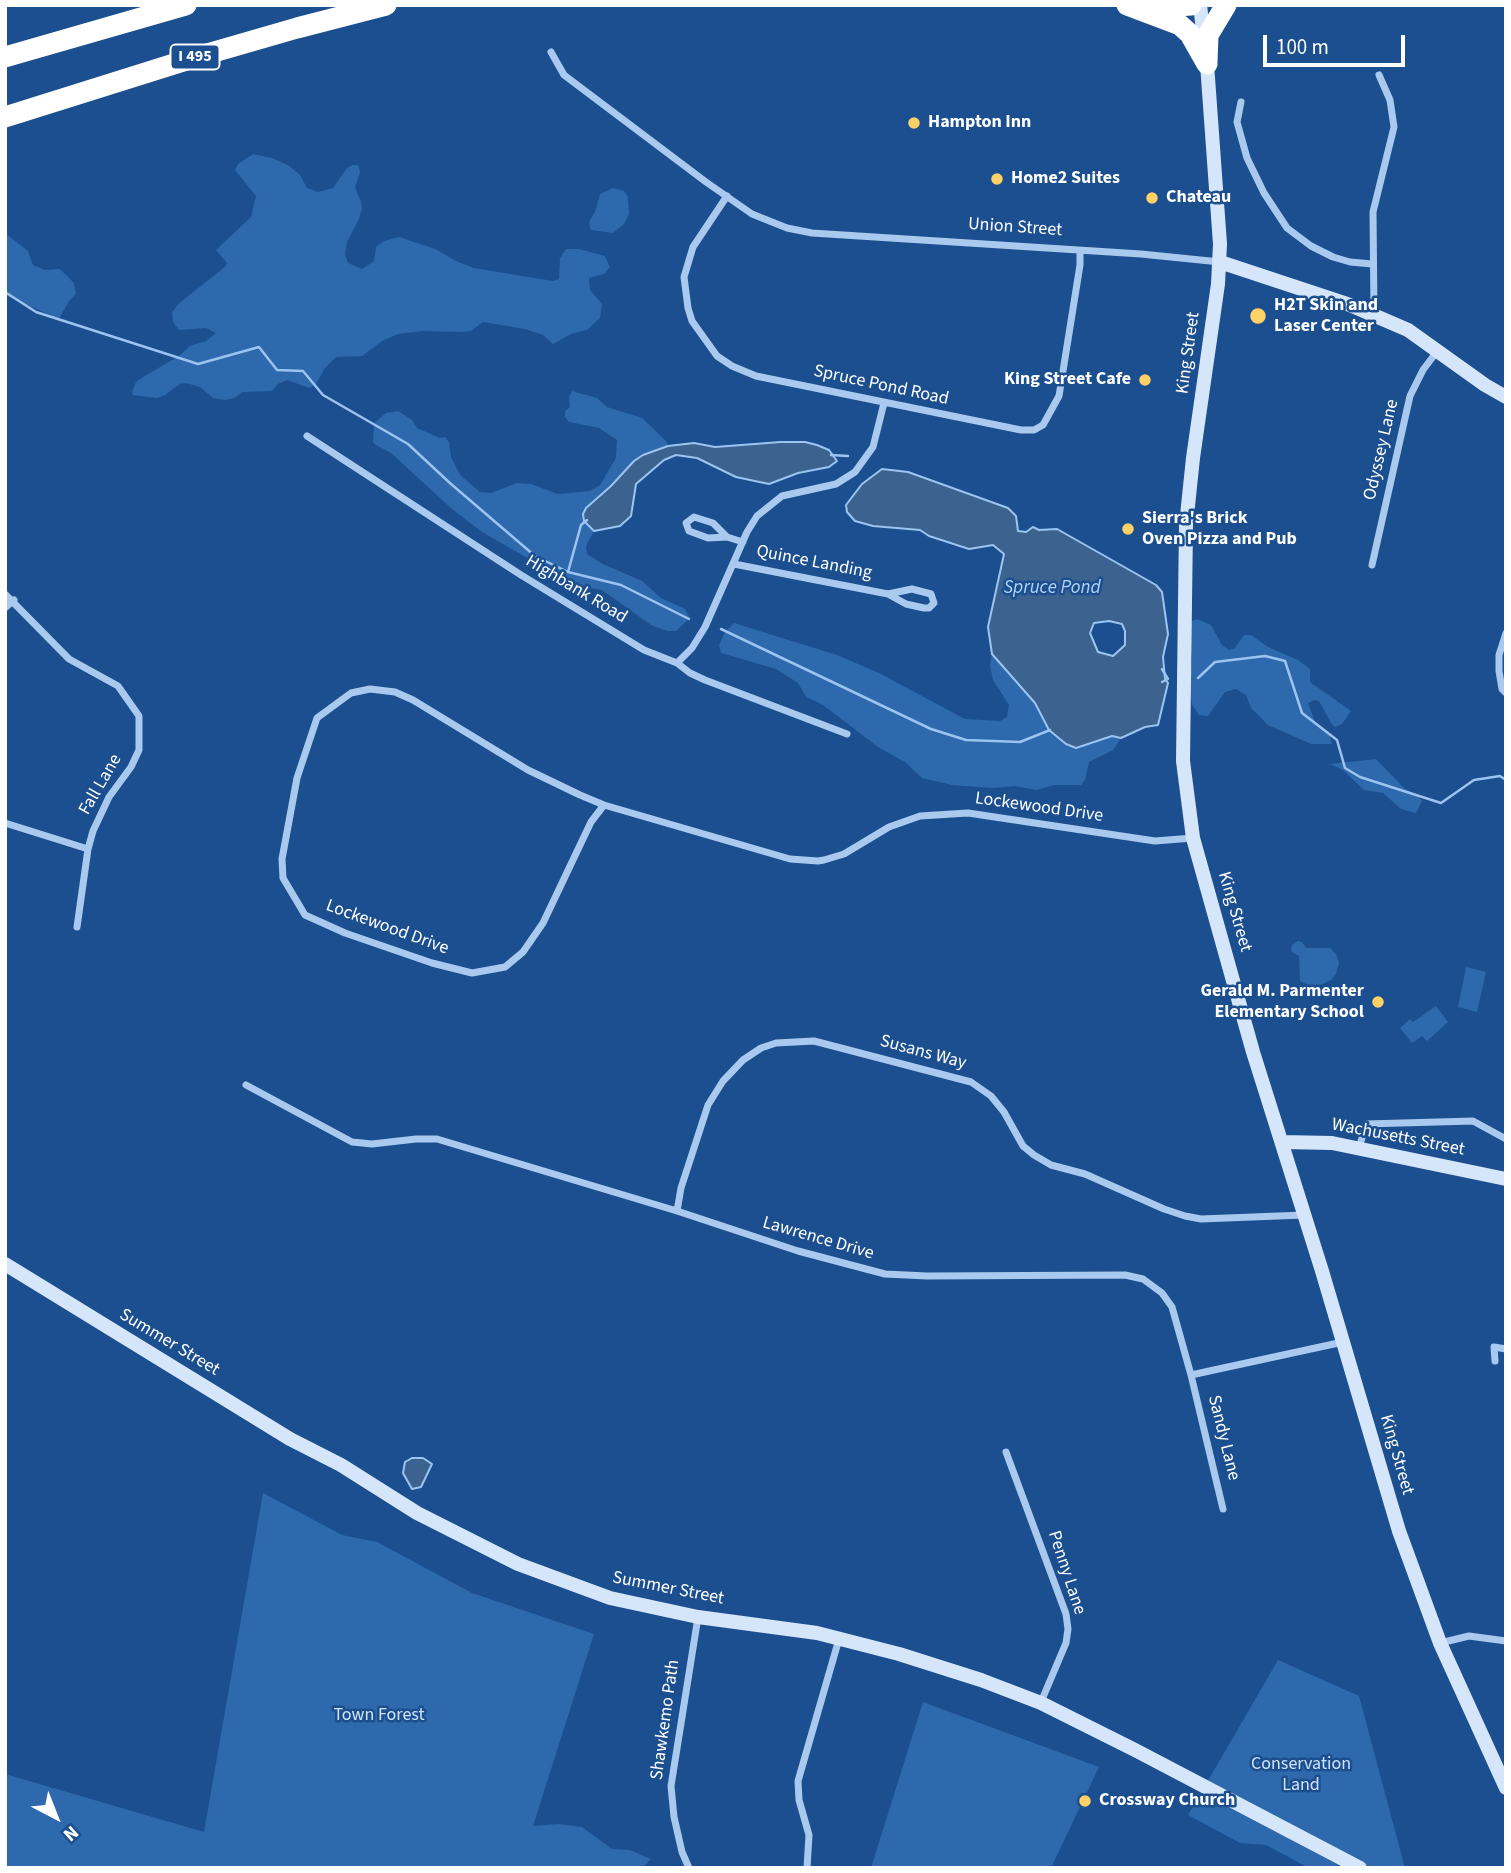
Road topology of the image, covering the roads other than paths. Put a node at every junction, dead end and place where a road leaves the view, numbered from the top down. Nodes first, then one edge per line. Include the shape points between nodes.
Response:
1 (186, 5) edge
2 (386, 5) edge
3 (1191, 5) edge
4 (1200, 5) edge
5 (1226, 5) edge
6 (1133, 7) edge
7 (551, 52) dead end
8 (5, 57) edge
9 (1207, 64) junction
10 (1379, 75) dead end
11 (1241, 102) dead end
12 (5, 117) edge
13 (726, 196) junction
14 (1080, 251) junction
15 (1220, 262) junction
16 (1373, 264) junction
17 (1374, 313) junction
18 (1438, 349) junction
19 (1506, 397) edge
20 (884, 403) junction
21 (307, 436) dead end
22 (727, 537) junction
23 (743, 542) junction
24 (734, 564) junction
25 (1372, 565) dead end
26 (5, 594) edge
27 (888, 594) junction
28 (14, 600) junction
29 (5, 608) edge
30 (1506, 633) edge
31 (677, 663) junction
32 (1506, 693) edge
33 (847, 734) dead end
34 (604, 805) junction
35 (5, 823) edge
36 (1194, 838) junction
37 (88, 849) junction
38 (77, 927) dead end
39 (246, 1085) dead end
40 (1506, 1139) edge
41 (1282, 1142) junction
42 (1359, 1148) junction
43 (1506, 1179) edge
44 (677, 1211) junction
45 (1305, 1214) junction
46 (5, 1264) edge
47 (1343, 1342) junction
48 (1506, 1349) edge
49 (1495, 1360) dead end
50 (1191, 1375) junction
51 (1006, 1452) dead end
52 (1223, 1510) dead end
53 (698, 1617) junction
54 (839, 1639) junction
55 (1506, 1641) edge
56 (1440, 1643) junction
57 (1041, 1703) junction
58 (1506, 1788) edge
59 (689, 1868) edge
60 (807, 1868) edge
61 (1360, 1868) edge

1 - 8 highway
2 - 12 highway, I 495 via 206,54
3 - 6 highway
4 - 9 main road, King Street
5 - 9 highway via 1208,34
6 - 9 highway via 1180,25
7 - 13 street, Union Street via 564,75
9 - 15 main road, King Street
10 - 16 street via 1390,100 1394,127 1373,212
11 - 16 street via 1237,122 1247,158 1287,228 1327,254
13 - 14 street, Union Street via 772,223 812,233
13 - 20 street, Spruce Pond Road via 693,247 684,277 692,321 710,349 723,362 756,376
14 - 15 street, Union Street
14 - 20 street, Spruce Pond Road via 1059,396 1039,429 1021,430
15 - 17 main road, Union Street
15 - 36 main road, King Street via 1186,525 1183,761
16 - 17 street
17 - 18 main road, Union Street
18 - 19 main road, Union Street
18 - 25 street, Odyssey Lane via 1410,396
20 - 23 street via 873,447 855,472 836,484 775,500 757,516
21 - 31 street, Highbank Road via 568,604 644,650
22 - 22 street via 699,535 688,530 686,523 694,517 713,523
22 - 23 street
23 - 24 street
24 - 27 street, Quince Landing
24 - 31 street via 700,636
26 - 28 street, Fall Lane
27 - 27 street, Quince Landing via 909,605 927,608 934,603 931,594 912,589
28 - 29 street
28 - 37 street, Fall Lane via 69,659 118,685 139,716 139,750 100,811
30 - 32 street via 1499,655
31 - 33 street, Highbank Road via 705,680
34 - 34 street, Lockewood Drive via 528,770 413,699 370,689 351,693 317,718 297,778 282,859 283,878 305,915 345,933 472,973 505,967 523,952 543,923 591,822
34 - 36 street, Lockewood Drive via 790,859 818,861 845,854 889,827 928,815 968,813 1155,841
35 - 37 street
36 - 41 main road, King Street
37 - 38 street, Fall Lane
39 - 44 street, Lawrence Drive via 352,1142 437,1139
40 - 42 street via 1474,1121 1366,1124
41 - 42 main road, Wachusetts Street
41 - 45 main road, King Street
42 - 43 main road, Wachusetts Street
44 - 45 street, Susans Way via 708,1105 723,1081 761,1048 814,1041 971,1082 991,1096 1023,1146 1034,1155 1164,1209 1201,1219
44 - 50 street, Lawrence Drive via 885,1274 1125,1275 1143,1279 1172,1307
45 - 47 main road, King Street
46 - 53 main road, Summer Street via 427,1519 561,1581 610,1598
47 - 50 street
47 - 56 main road, King Street via 1399,1531
48 - 49 street via 1494,1347
50 - 52 street, Sandy Lane
51 - 57 street, Penny Lane via 1066,1614 1066,1643
53 - 54 main road, Summer Street
53 - 59 street, Shawkemo Path via 671,1786 676,1828
54 - 57 main road, Summer Street via 981,1680
54 - 60 street via 798,1781 809,1835
55 - 56 street via 1469,1636
56 - 58 main road, King Street
57 - 61 main road, Summer Street

